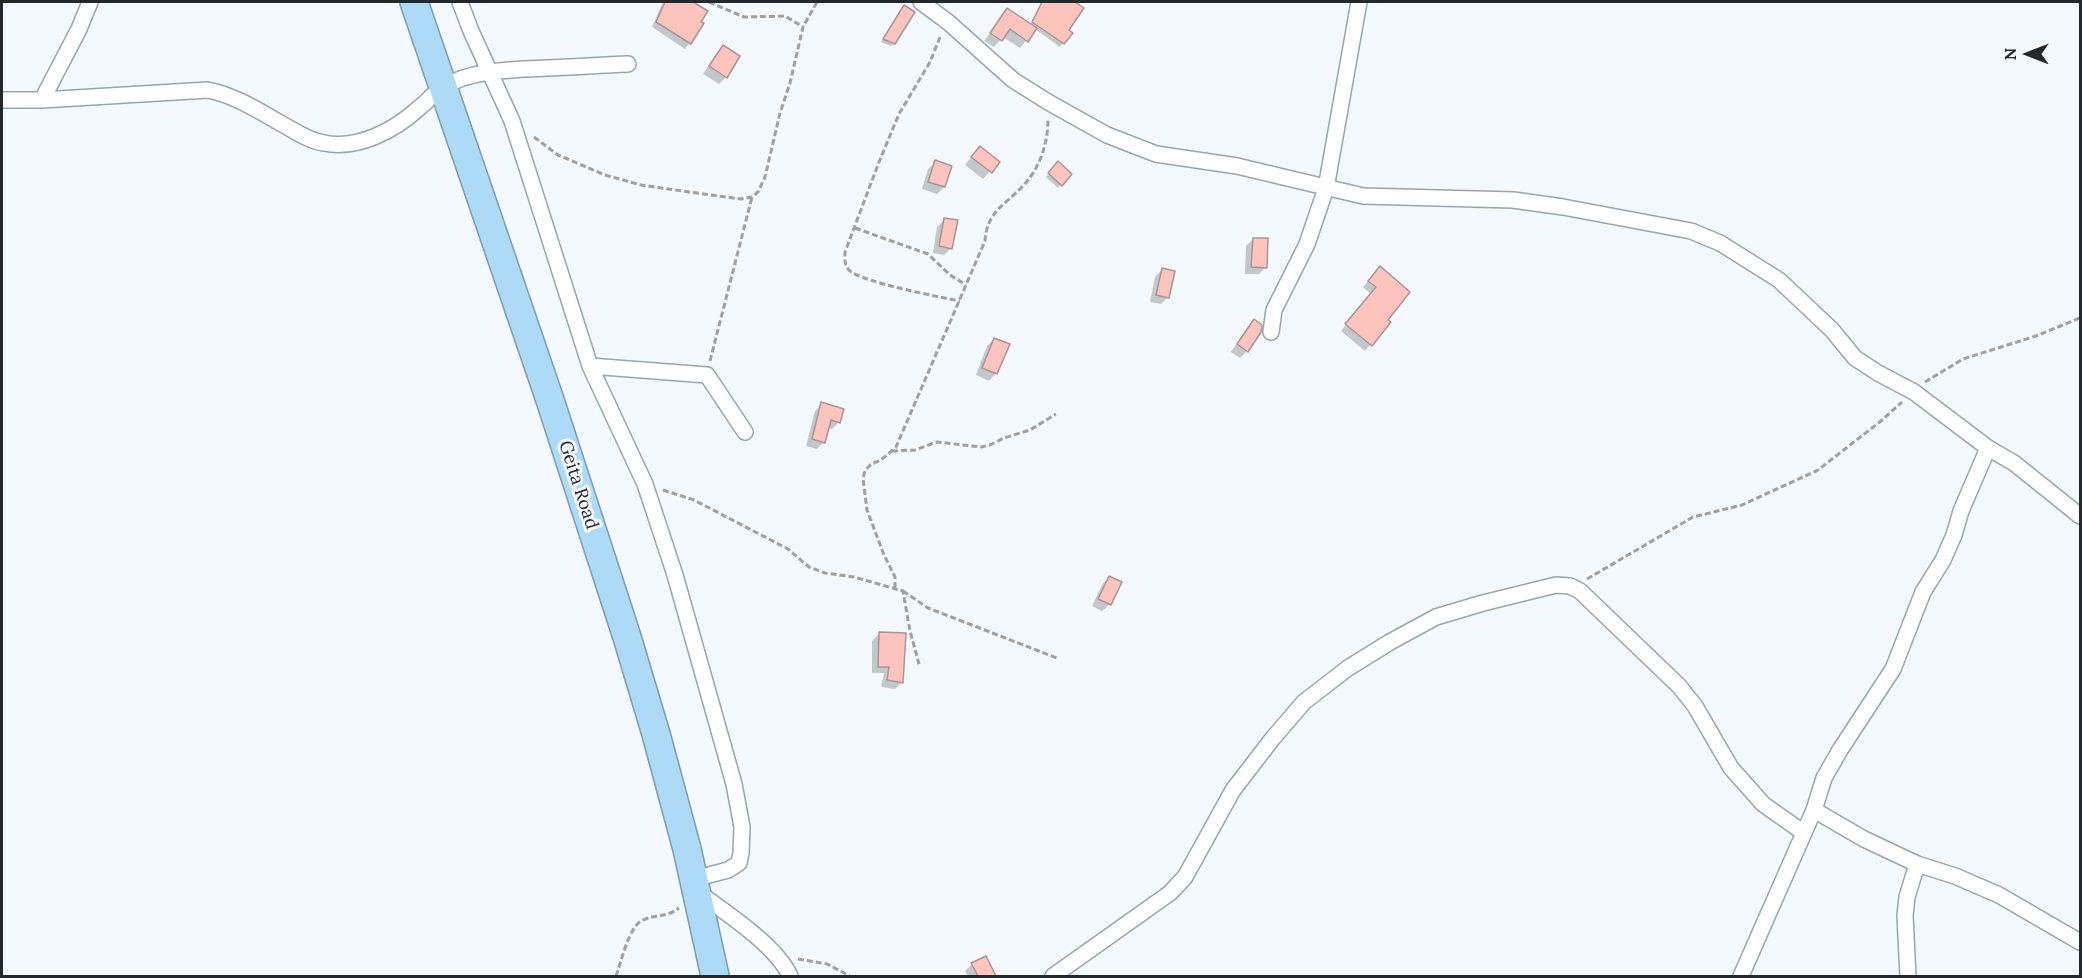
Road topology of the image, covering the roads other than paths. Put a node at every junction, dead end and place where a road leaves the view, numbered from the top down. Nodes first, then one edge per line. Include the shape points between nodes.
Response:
1 (90, 2) edge
2 (414, 2) edge
3 (460, 2) edge
4 (921, 2) edge
5 (1359, 2) edge
6 (628, 64) dead end
7 (491, 72) junction
8 (443, 87) junction
9 (2, 99) edge
10 (42, 100) junction
11 (1326, 188) junction
12 (1271, 332) dead end
13 (590, 366) junction
14 (745, 432) dead end
15 (1988, 447) junction
16 (2080, 516) edge
17 (1814, 810) junction
18 (1804, 832) junction
19 (1917, 864) junction
20 (695, 885) junction
21 (2080, 942) edge
22 (715, 976) edge
23 (790, 976) edge
24 (1053, 976) edge
25 (1741, 976) edge
26 (1908, 976) edge

1 - 10 street
2 - 8 highway, Geita Road
3 - 7 street
4 - 11 street via 1013,80 1107,135 1156,154 1237,166
5 - 11 street
6 - 7 street
7 - 8 street
7 - 13 street via 512,121
8 - 10 street via 400,123 364,140 345,144 324,144 307,138 208,90
8 - 20 highway, Geita Road via 627,638
9 - 10 street
11 - 12 street via 1307,244 1274,310
11 - 15 street via 1363,196 1513,200 1691,231 1720,243 1779,280 1832,330 1855,358 1914,392
13 - 14 street via 707,375
13 - 20 street via 645,484 734,784 742,827 739,863
15 - 16 street
15 - 17 street via 1954,535 1923,592 1893,669 1830,769
17 - 18 street
17 - 19 street
18 - 24 street via 1763,804 1731,768 1695,706 1678,686 1580,591 1556,585 1436,617 1348,668 1304,702 1233,790 1185,877 1170,893
18 - 25 street
19 - 21 street via 1999,895
19 - 26 street via 1905,916
20 - 22 highway, Geita Road
20 - 23 street via 777,956

